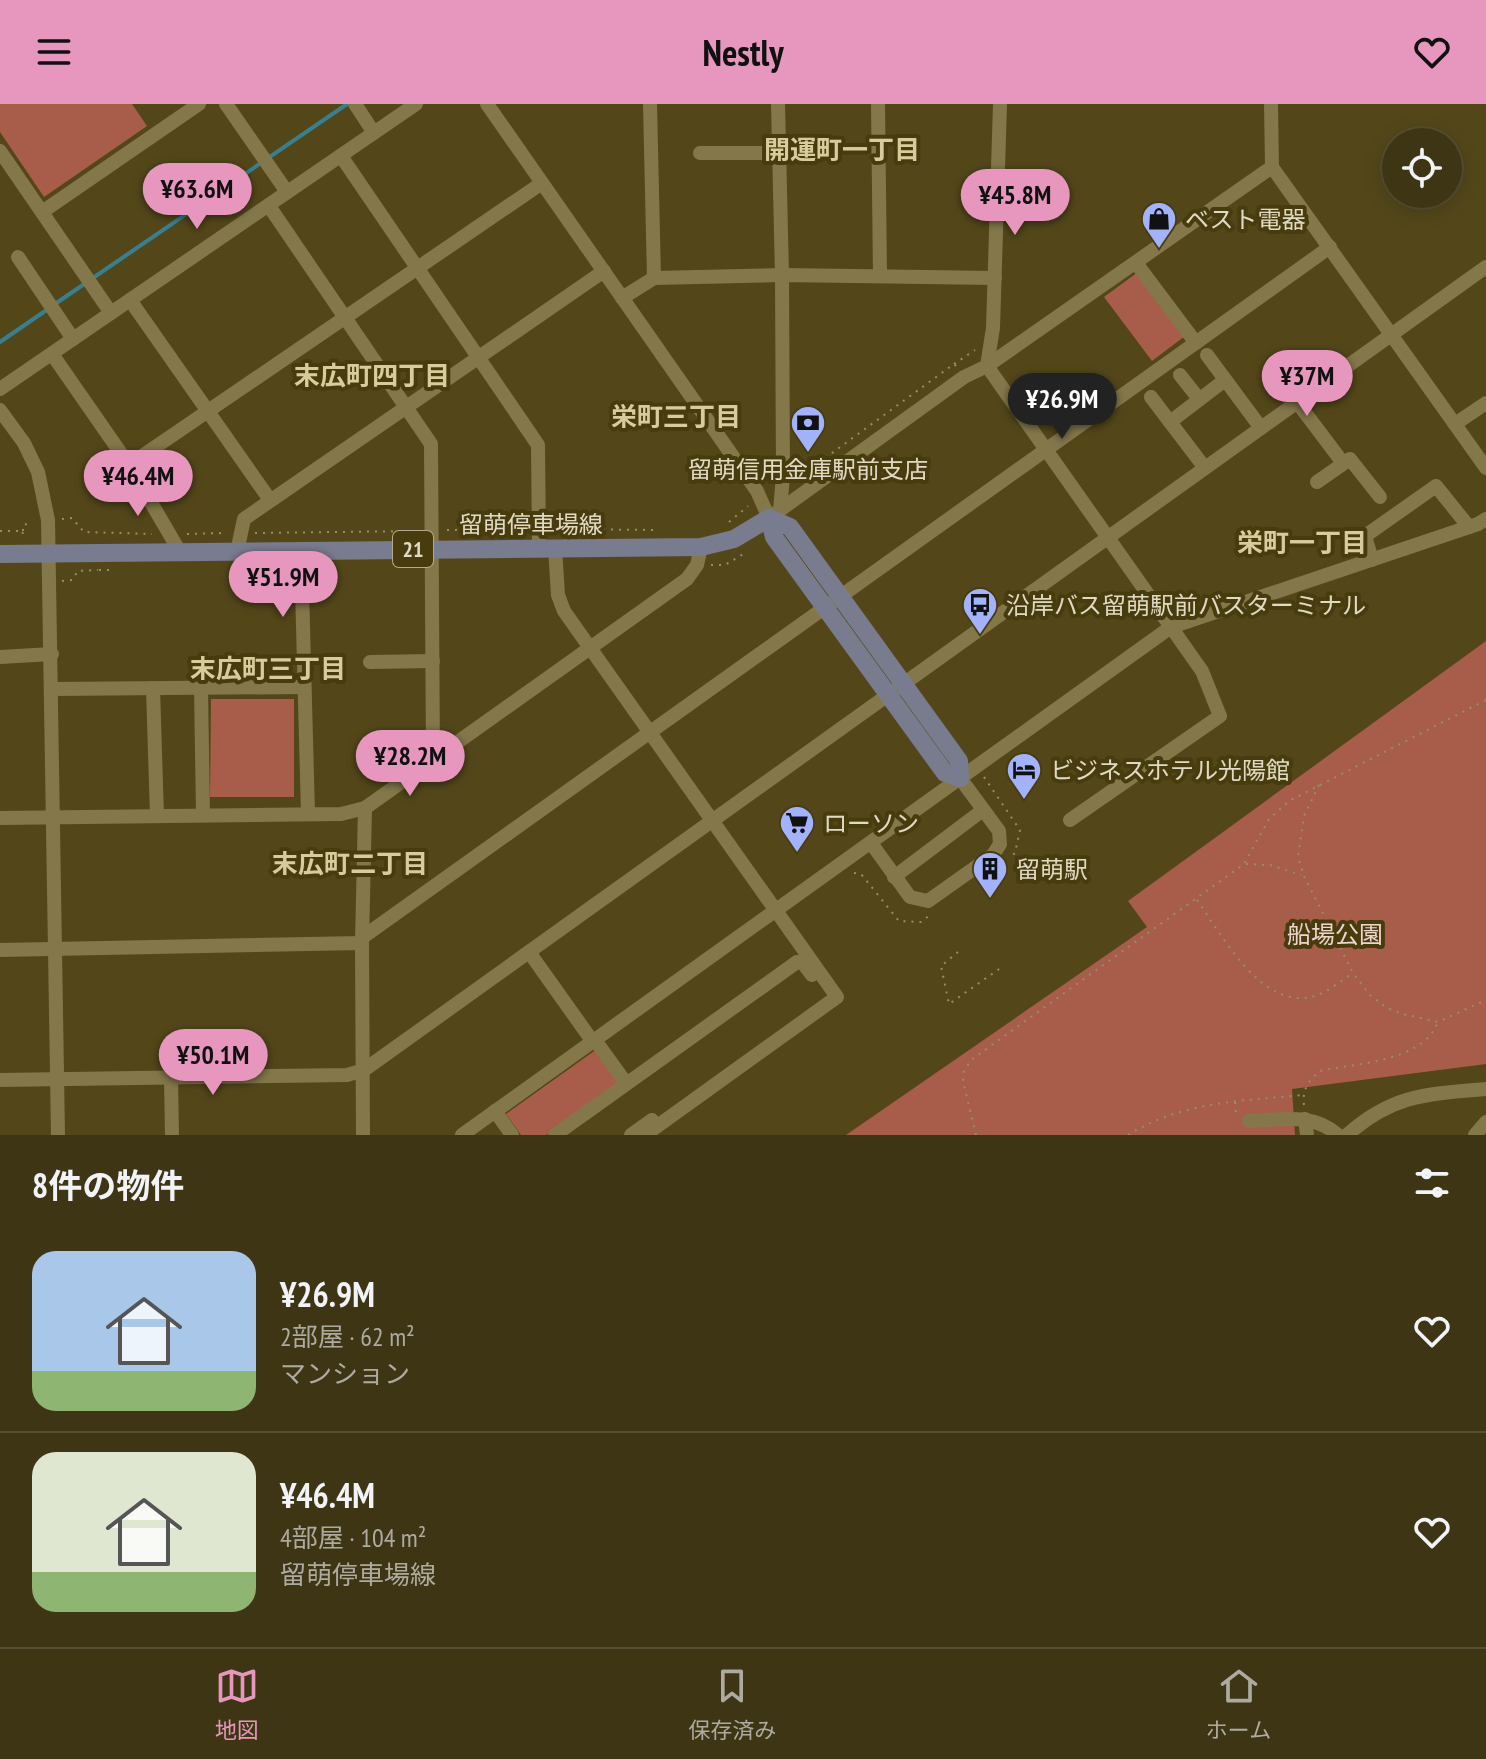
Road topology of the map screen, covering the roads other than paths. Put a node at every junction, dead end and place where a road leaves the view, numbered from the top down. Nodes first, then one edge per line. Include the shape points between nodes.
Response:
1 (199, 104) edge
2 (226, 104) edge
3 (355, 104) edge
4 (416, 104) edge
5 (487, 104) edge
6 (650, 104) edge
7 (778, 104) edge
8 (878, 104) edge
9 (1000, 104) edge
10 (1271, 104) edge
11 (374, 133) junction
12 (0, 151) edge
13 (700, 153) dead end
14 (778, 153) junction
15 (341, 156) junction
16 (1272, 167) junction
17 (542, 183) junction
18 (287, 192) junction
19 (269, 206) junction
20 (42, 212) junction
21 (1330, 247) junction
22 (18, 257) dead end
23 (1136, 263) junction
24 (1486, 267) edge
25 (418, 268) junction
26 (604, 271) junction
27 (782, 275) junction
28 (880, 276) junction
29 (654, 278) junction
30 (995, 278) junction
31 (622, 298) junction
32 (130, 300) junction
33 (111, 313) junction
34 (344, 319) junction
35 (1393, 334) junction
36 (73, 339) junction
37 (1196, 343) junction
38 (52, 354) junction
39 (1207, 355) dead end
40 (480, 356) junction
41 (987, 366) junction
42 (1180, 375) dead end
43 (1225, 380) junction
44 (0, 389) edge
45 (1151, 397) dead end
46 (1199, 399) junction
47 (1297, 402) junction
48 (1486, 403) edge
49 (406, 406) junction
50 (0, 410) edge
51 (207, 412) junction
52 (1170, 422) junction
53 (1455, 424) junction
54 (1261, 428) junction
55 (1045, 450) junction
56 (1343, 463) junction
57 (129, 465) junction
58 (1205, 468) junction
59 (1486, 468) edge
60 (1317, 482) dead end
61 (1380, 497) dead end
62 (270, 500) junction
63 (774, 514) junction
64 (1477, 524) edge
65 (1107, 538) junction
66 (433, 540) junction
67 (239, 542) junction
68 (544, 542) junction
69 (701, 547) junction
70 (301, 550) junction
71 (180, 552) junction
72 (50, 553) junction
73 (0, 554) edge
74 (1372, 560) junction
75 (832, 603) junction
76 (1171, 627) junction
77 (590, 648) junction
78 (52, 654) junction
79 (0, 657) edge
80 (433, 661) junction
81 (370, 662) dead end
82 (303, 687) junction
83 (153, 688) junction
84 (201, 688) junction
85 (51, 689) junction
86 (896, 690) junction
87 (650, 733) junction
88 (433, 758) junction
89 (960, 778) junction
90 (365, 808) junction
91 (983, 810) junction
92 (308, 814) junction
93 (203, 815) junction
94 (157, 816) junction
95 (53, 817) junction
96 (0, 818) edge
97 (712, 819) junction
98 (1070, 820) dead end
99 (871, 843) junction
100 (894, 877) junction
101 (777, 910) junction
102 (362, 940) junction
103 (56, 949) junction
104 (0, 950) edge
105 (529, 952) junction
106 (594, 1041) junction
107 (364, 1070) junction
108 (56, 1077) junction
109 (171, 1078) junction
110 (0, 1080) edge
111 (626, 1083) junction
112 (1486, 1089) edge
113 (495, 1111) junction
114 (1305, 1119) junction
115 (1249, 1121) dead end
116 (1486, 1122) edge
117 (58, 1135) edge
118 (172, 1135) edge
119 (363, 1135) edge
120 (462, 1135) edge
121 (512, 1135) edge
122 (555, 1135) edge
123 (631, 1135) edge
124 (645, 1135) edge
125 (1307, 1135) edge
126 (1338, 1135) edge
127 (1347, 1135) edge
128 (1475, 1135) edge

1 - 20 street
2 - 18 street
3 - 11 street
4 - 11 street
5 - 17 street
6 - 29 street
7 - 14 street
8 - 28 street
9 - 30 street
10 - 16 street
11 - 15 street
12 - 20 street
13 - 14 street
14 - 27 street
15 - 18 street
15 - 25 street
16 - 21 street
16 - 23 street
17 - 25 street
17 - 26 street
18 - 19 street
19 - 32 street
19 - 34 street
20 - 33 street
21 - 35 street
21 - 37 street
22 - 36 street
23 - 37 street
23 - 41 street
24 - 35 street
25 - 34 street
25 - 40 street
26 - 31 street
26 - 40 street
27 - 28 street
27 - 29 street
27 - 63 street via 783,476
28 - 30 street
29 - 31 street
30 - 41 street
31 - 63 street
32 - 33 street
32 - 51 street
33 - 36 street
34 - 49 street
34 - 51 street
35 - 47 street
35 - 53 street
36 - 38 street
37 - 55 street
38 - 44 street
38 - 57 street
39 - 43 street
40 - 49 street
40 - 68 street via 538,445
41 - 55 street
41 - 63 street via 964,377
42 - 46 street
43 - 46 street
43 - 54 street
45 - 52 street
46 - 52 street
47 - 54 street
47 - 56 street
48 - 53 street
49 - 62 street
49 - 66 street via 431,444
50 - 72 street via 38,472
51 - 57 street
51 - 62 street
52 - 58 street
53 - 59 street
54 - 58 street
55 - 65 street
55 - 75 street
56 - 60 street
56 - 61 street via 1350,459
57 - 71 street
58 - 65 street
62 - 67 street via 244,519
63 - 69 main road, 留萌停車場線 / 21 via 734,539
63 - 75 main road via 774,537
64 - 74 street
64 - 74 street via 1436,486 1365,536
65 - 76 street
65 - 86 street
66 - 68 main road, 留萌停車場線 / 21
66 - 70 main road, 留萌停車場線 / 21
66 - 80 street
67 - 70 main road, 留萌停車場線 / 21
67 - 71 main road, 留萌停車場線 / 21
68 - 69 main road, 留萌停車場線 / 21
68 - 77 street via 564,611
69 - 77 street via 687,579
70 - 82 street
71 - 72 main road, 留萌停車場線 / 21
72 - 73 main road, 留萌停車場線 / 21
72 - 78 street
74 - 76 street
75 - 86 main road
75 - 87 street
76 - 89 street
76 - 98 street via 1202,671 1220,716
77 - 87 street
77 - 88 street
78 - 79 street
78 - 85 street
80 - 81 street
80 - 88 street
82 - 84 street
82 - 92 street
83 - 84 street
83 - 85 street
83 - 94 street
84 - 93 street
85 - 95 street
86 - 89 main road via 945,773
86 - 97 street
87 - 97 street
87 - 102 street
88 - 90 street
89 - 91 street
89 - 99 street
90 - 92 street
90 - 102 street
91 - 100 street
91 - 100 street via 999,831 1000,844 993,855 928,901 910,897
92 - 93 street
93 - 94 street
94 - 95 street
95 - 96 street
95 - 103 street
97 - 101 street
97 - 105 street
99 - 100 street
99 - 101 street
101 - 106 street
101 - 124 street via 837,997
102 - 103 street
102 - 107 street
103 - 104 street
103 - 108 street
105 - 106 street
105 - 107 street
106 - 111 street
106 - 113 street
107 - 109 street via 347,1075
107 - 119 street
108 - 109 street
108 - 110 street
108 - 117 street
109 - 118 street
111 - 122 street
111 - 123 street via 797,962 823,992 822,999
112 - 127 street via 1422,1094 1383,1108
113 - 120 street
113 - 121 street
114 - 115 street
114 - 125 street
114 - 126 street via 1319,1121
116 - 128 street

